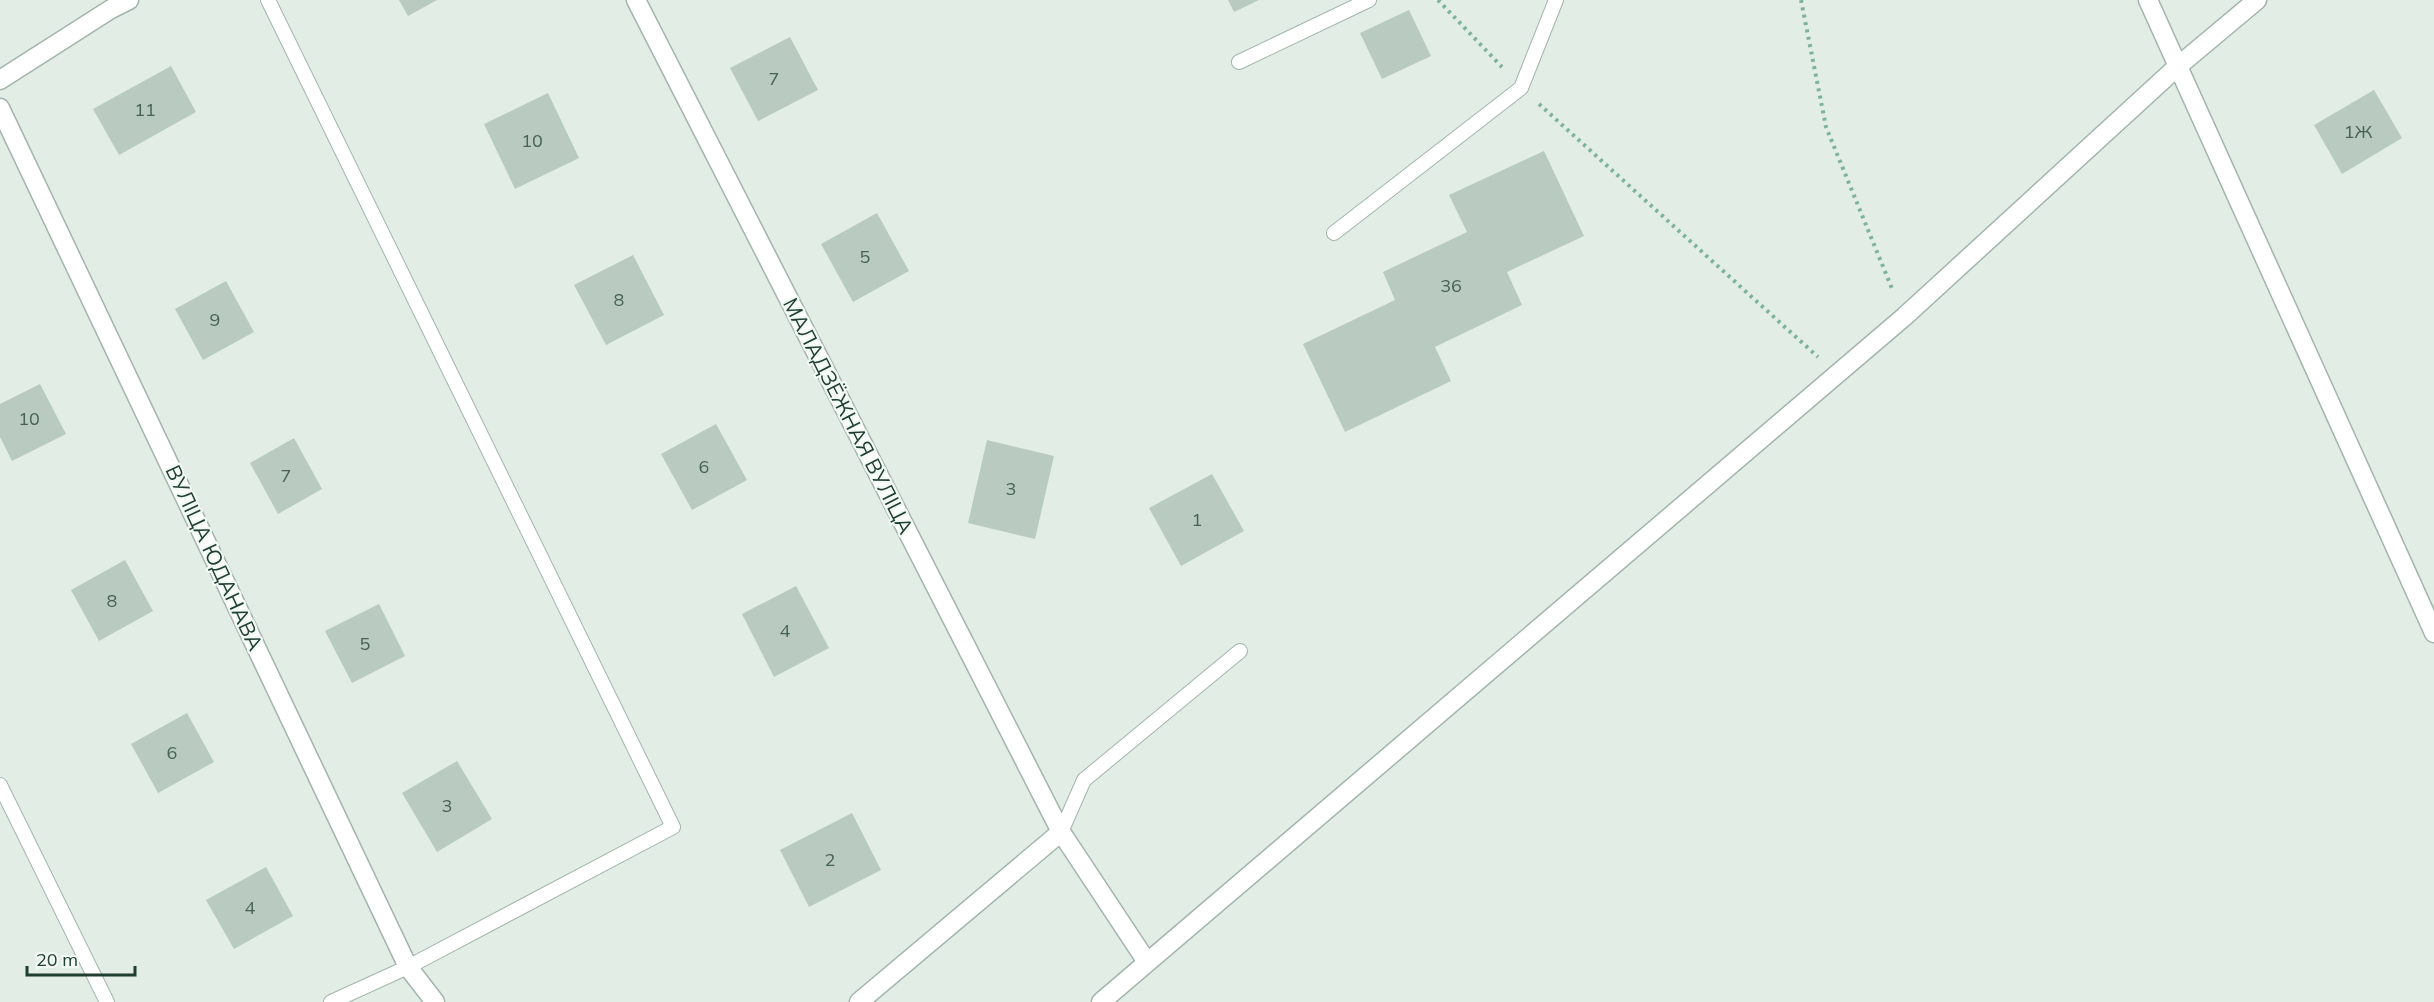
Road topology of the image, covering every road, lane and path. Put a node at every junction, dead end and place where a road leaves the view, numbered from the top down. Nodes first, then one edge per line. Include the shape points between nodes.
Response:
1 (129, 0) edge
2 (268, 0) edge
3 (636, 0) edge
4 (1369, 0) edge
5 (1438, 0) edge
6 (1556, 0) edge
7 (1801, 0) edge
8 (2148, 0) edge
9 (2257, 0) edge
10 (109, 4) edge
11 (1239, 62) dead end
12 (2177, 67) junction
13 (0, 80) edge
14 (1521, 88) junction
15 (0, 108) edge
16 (1334, 233) dead end
17 (1904, 317) junction
18 (1837, 374) junction
19 (2434, 633) edge
20 (1240, 651) dead end
21 (0, 785) edge
22 (1061, 832) junction
23 (1147, 962) junction
24 (408, 968) junction
25 (107, 1002) edge
26 (331, 1002) edge
27 (435, 1002) edge
28 (859, 1002) edge
29 (1101, 1002) edge

1 - 10 street
2 - 24 lane via 673,827
3 - 22 street, МАЛАДЗЁЖНАЯ ВУЛІЦА
4 - 11 lane
5 - 14 path
6 - 14 lane
7 - 17 path via 1826,128
8 - 12 street
9 - 12 street
10 - 13 street
12 - 17 street
12 - 19 street
14 - 16 lane
14 - 18 path
15 - 24 street, ВУЛІЦА ЮДАНАВА
17 - 18 street
18 - 23 street
20 - 22 lane via 1084,780
21 - 25 lane
22 - 23 street, МАЛАДЗЁЖНАЯ ВУЛІЦА
22 - 28 street
23 - 29 street
24 - 26 lane
24 - 27 street, ВУЛІЦА ЮДАНАВА

